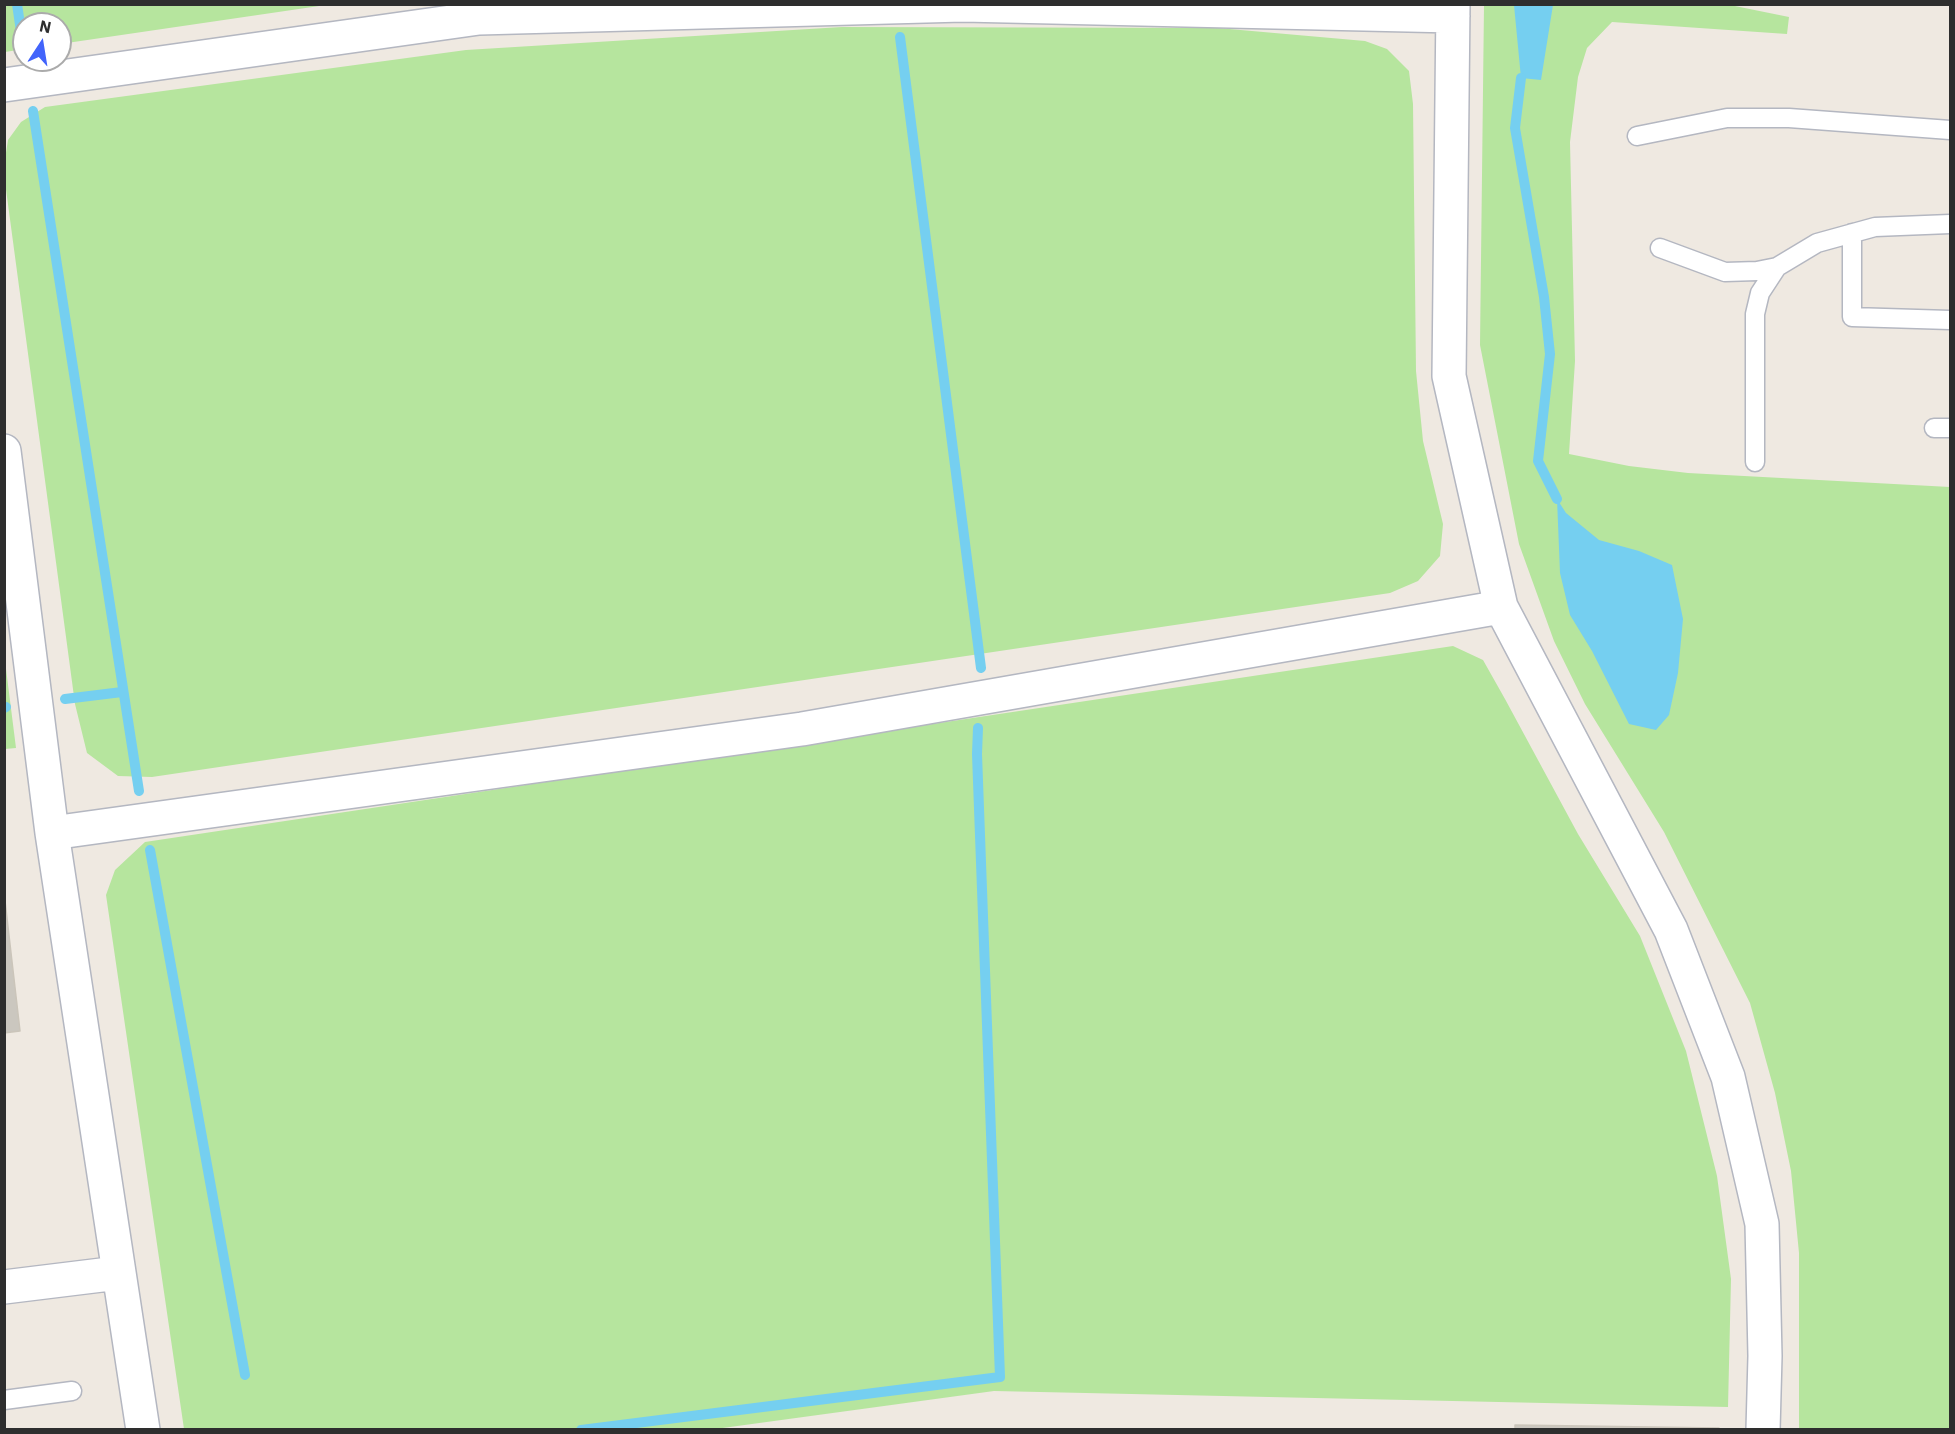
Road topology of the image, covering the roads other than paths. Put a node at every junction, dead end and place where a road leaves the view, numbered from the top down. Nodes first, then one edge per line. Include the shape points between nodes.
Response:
1 (1453, 10) edge
2 (4, 85) edge
3 (1950, 130) edge
4 (1637, 136) dead end
5 (1950, 224) edge
6 (1852, 233) junction
7 (1660, 248) dead end
8 (1777, 267) junction
9 (1950, 320) edge
10 (4, 451) edge
11 (1755, 462) dead end
12 (1501, 607) junction
13 (52, 833) junction
14 (118, 1273) junction
15 (4, 1287) edge
16 (72, 1391) dead end
17 (4, 1400) edge
18 (143, 1430) edge
19 (1763, 1430) edge

1 - 2 street via 963,6 479,18
1 - 12 street via 1449,376
3 - 4 lane via 1789,118 1727,118
5 - 6 lane via 1875,227
6 - 8 lane via 1817,243
6 - 9 lane via 1852,317
7 - 8 lane via 1725,272
8 - 11 lane via 1760,293 1755,314
10 - 13 street
12 - 13 street via 802,729
12 - 19 street via 1671,930 1728,1077 1762,1224
13 - 14 street
14 - 15 street
14 - 18 street
16 - 17 lane

